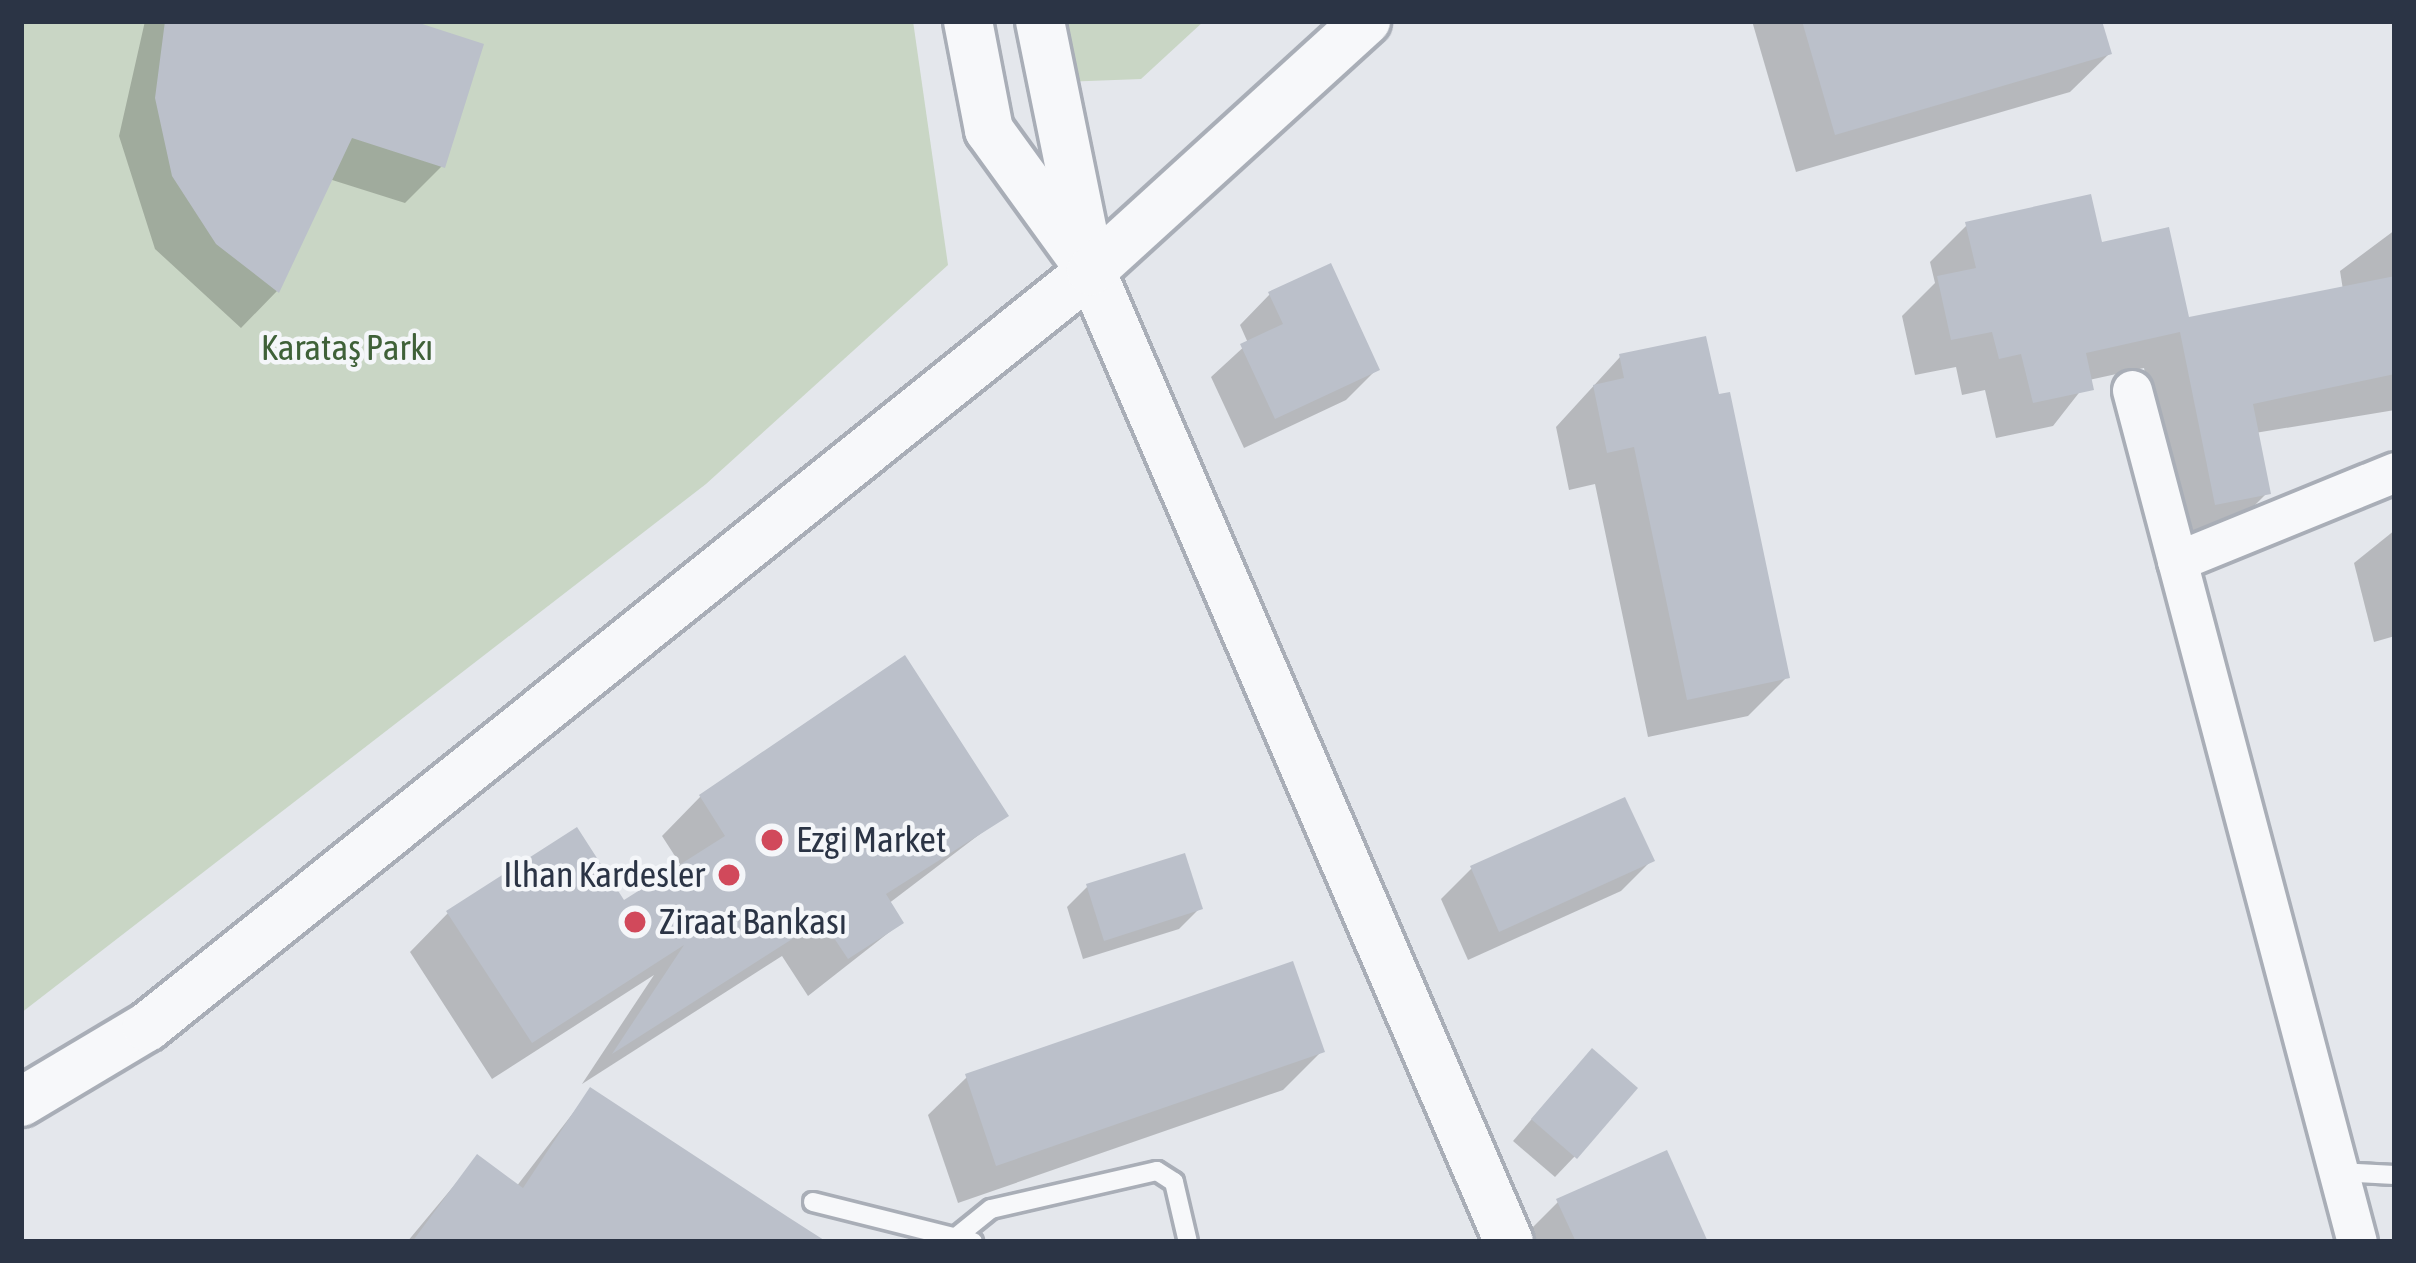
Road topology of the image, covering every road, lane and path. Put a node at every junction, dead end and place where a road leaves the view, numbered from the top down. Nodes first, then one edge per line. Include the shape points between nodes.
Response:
1 (968, 21) edge
2 (1040, 21) edge
3 (1366, 21) edge
4 (1091, 271) junction
5 (2132, 390) dead end
6 (2395, 472) edge
7 (2177, 561) junction
8 (21, 1102) edge
9 (2338, 1172) junction
10 (2395, 1175) edge
11 (813, 1202) dead end
12 (964, 1240) edge
13 (1188, 1242) edge
14 (1509, 1242) edge
15 (2357, 1242) edge

1 - 4 street via 989,130
2 - 4 street
3 - 4 street
4 - 8 street via 146,1027
4 - 14 street
5 - 7 street
6 - 7 street
7 - 9 street
9 - 10 lane
9 - 15 street
11 - 12 lane
12 - 13 lane via 991,1209 1157,1171 1174,1182

